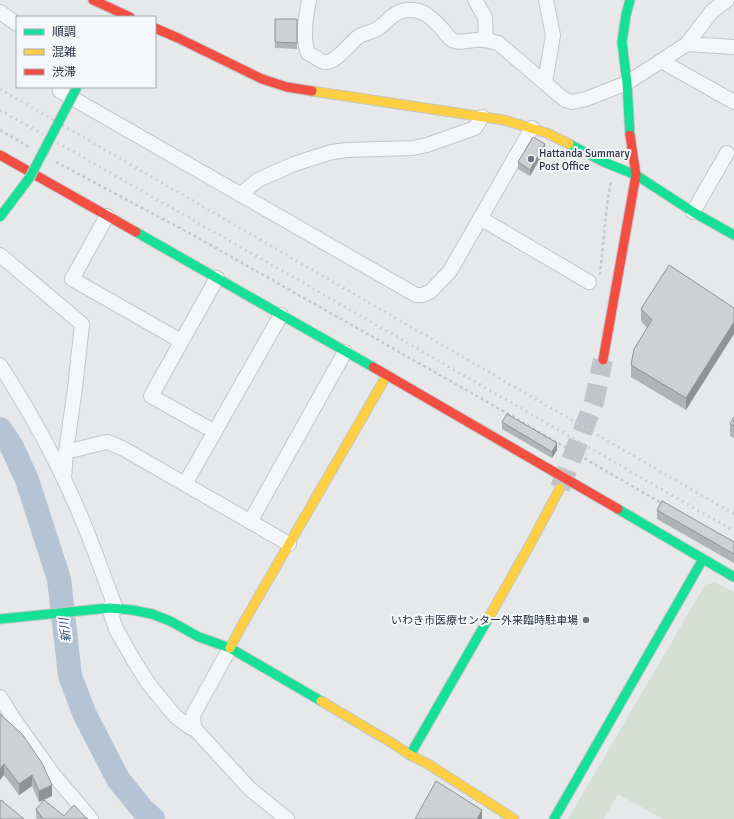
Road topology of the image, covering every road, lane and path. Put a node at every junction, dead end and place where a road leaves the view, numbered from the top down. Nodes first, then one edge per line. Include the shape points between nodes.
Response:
1 (93, 0) edge
2 (309, 0) edge
3 (475, 0) edge
4 (546, 0) edge
5 (630, 0) edge
6 (727, 0) edge
7 (418, 5) edge
8 (0, 12) edge
9 (115, 14) edge
10 (125, 16) edge
11 (16, 23) edge
12 (156, 28) edge
13 (486, 40) junction
14 (687, 44) junction
15 (734, 48) edge
16 (661, 61) junction
17 (545, 83) junction
18 (627, 84) junction
19 (61, 88) edge
20 (76, 88) edge
21 (734, 102) edge
22 (482, 117) junction
23 (532, 128) junction
24 (0, 130) edge
25 (34, 150) dead end
26 (727, 153) dead end
27 (0, 155) edge
28 (55, 161) dead end
29 (614, 167) junction
30 (636, 175) junction
31 (241, 194) junction
32 (693, 212) junction
33 (107, 216) junction
34 (0, 217) edge
35 (480, 218) junction
36 (734, 235) edge
37 (0, 255) edge
38 (217, 278) junction
39 (594, 278) joint
40 (281, 315) junction
41 (181, 341) junction
42 (346, 352) junction
43 (603, 360) tunnel mouth
44 (0, 365) edge
45 (387, 375) junction
46 (215, 432) junction
47 (66, 452) junction
48 (64, 480) junction
49 (185, 484) junction
50 (560, 488) tunnel mouth
51 (666, 506) edge
52 (250, 522) junction
53 (289, 544) junction
54 (703, 559) junction
55 (734, 577) edge
56 (108, 609) junction
57 (0, 619) edge
58 (230, 648) junction
59 (0, 697) edge
60 (194, 728) junction
61 (410, 755) junction
62 (91, 819) edge
63 (287, 819) edge
64 (514, 819) edge
65 (554, 819) edge

1 - 9 street
2 - 7 street via 305,45 308,53 324,62 336,58 359,36 377,29 392,15
3 - 13 street via 485,18
4 - 17 street via 553,35
5 - 18 street via 622,42
6 - 14 street via 712,11
7 - 13 street via 452,40
8 - 11 street
9 - 10 street
12 - 22 street via 287,87
13 - 17 street via 498,43
14 - 15 street
14 - 16 street
16 - 18 street
16 - 21 street
17 - 18 street via 565,100 572,102
18 - 30 street via 630,139
19 - 31 street via 60,91
20 - 34 street, bridge via 30,177
22 - 23 street
22 - 31 street via 475,128 427,145 332,152 294,164 258,180
23 - 29 street
23 - 35 street
24 - 25 path
26 - 32 street
27 - 33 street
28 - 51 path via 191,234
29 - 30 street
29 - 39 path
30 - 32 street
30 - 43 street
31 - 35 street via 416,295 430,292 450,271
32 - 36 street
33 - 38 street
33 - 41 street via 72,279
35 - 39 street
37 - 47 street via 82,324
38 - 40 street
38 - 41 street
40 - 42 street
40 - 46 street
41 - 46 street via 151,396
42 - 45 street
42 - 52 street
44 - 48 street via 46,442
45 - 53 street
45 - 54 street
46 - 49 street
47 - 48 street
47 - 49 street via 108,442
48 - 56 street via 80,515
49 - 52 street
50 - 61 street
52 - 53 street
53 - 58 street
54 - 55 street
54 - 65 street
56 - 57 street
56 - 58 street via 152,614
56 - 60 street via 116,629 148,683 175,716
58 - 60 street via 193,715
58 - 61 street
59 - 62 street via 53,774
60 - 63 street via 250,789
61 - 64 street

